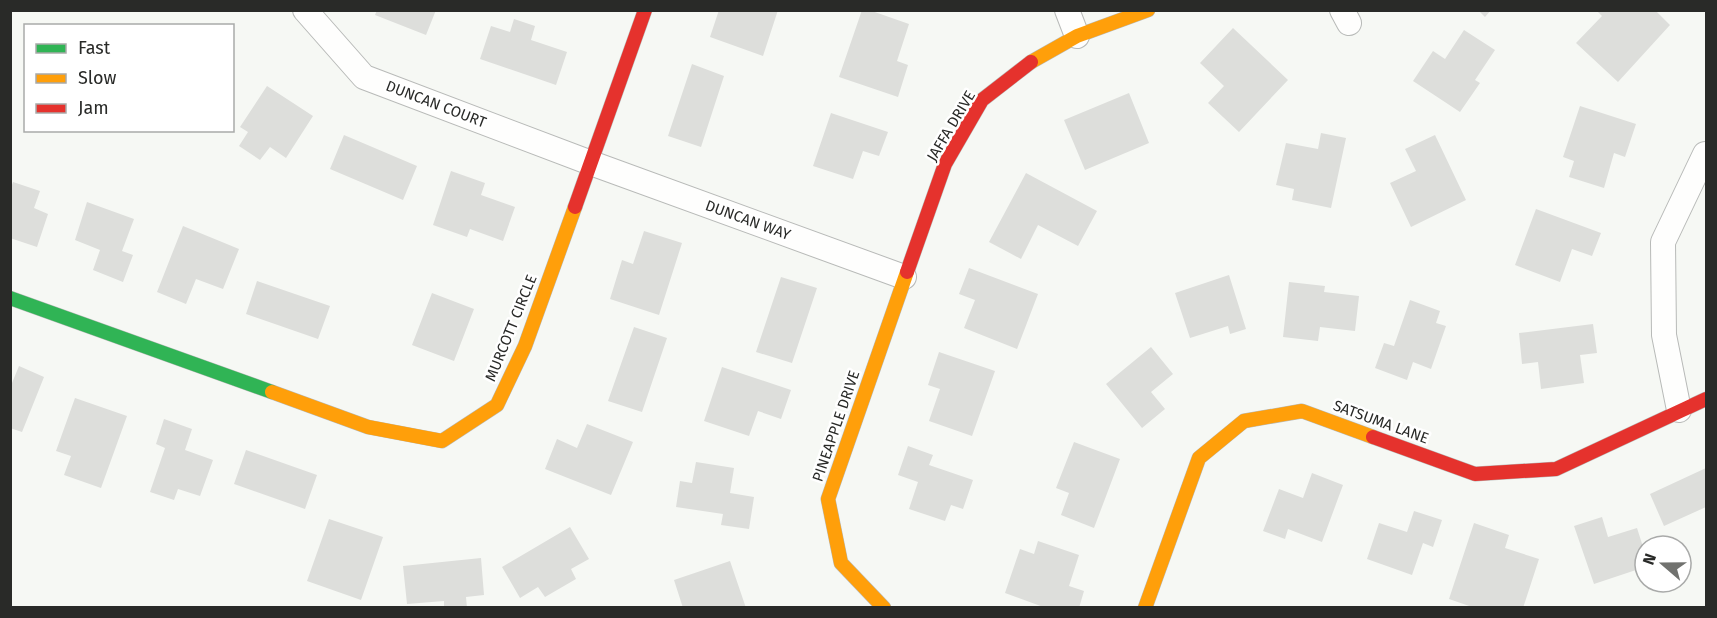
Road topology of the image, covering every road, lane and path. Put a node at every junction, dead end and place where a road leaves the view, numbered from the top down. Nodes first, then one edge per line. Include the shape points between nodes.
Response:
1 (305, 10) edge
2 (645, 10) edge
3 (1066, 10) edge
4 (1148, 10) edge
5 (1077, 36) junction
6 (1706, 154) edge
7 (591, 163) junction
8 (904, 277) junction
9 (10, 298) edge
10 (1707, 399) edge
11 (1679, 410) junction
12 (884, 608) edge
13 (1145, 608) edge

1 - 7 street, DUNCAN COURT via 364,77
2 - 7 street, MURCOTT CIRCLE
3 - 5 street
4 - 5 street, JAFFA DRIVE
5 - 8 street, JAFFA DRIVE via 1035,58 982,100 945,164
6 - 11 street via 1663,242 1664,335
7 - 8 street, DUNCAN WAY
7 - 9 street, MURCOTT CIRCLE via 525,346 496,405 442,441 368,427
8 - 12 street, PINEAPPLE DRIVE via 828,499 841,562
10 - 11 street, SATSUMA LANE
11 - 13 street, SATSUMA LANE via 1557,469 1475,474 1302,411 1244,421 1199,458

